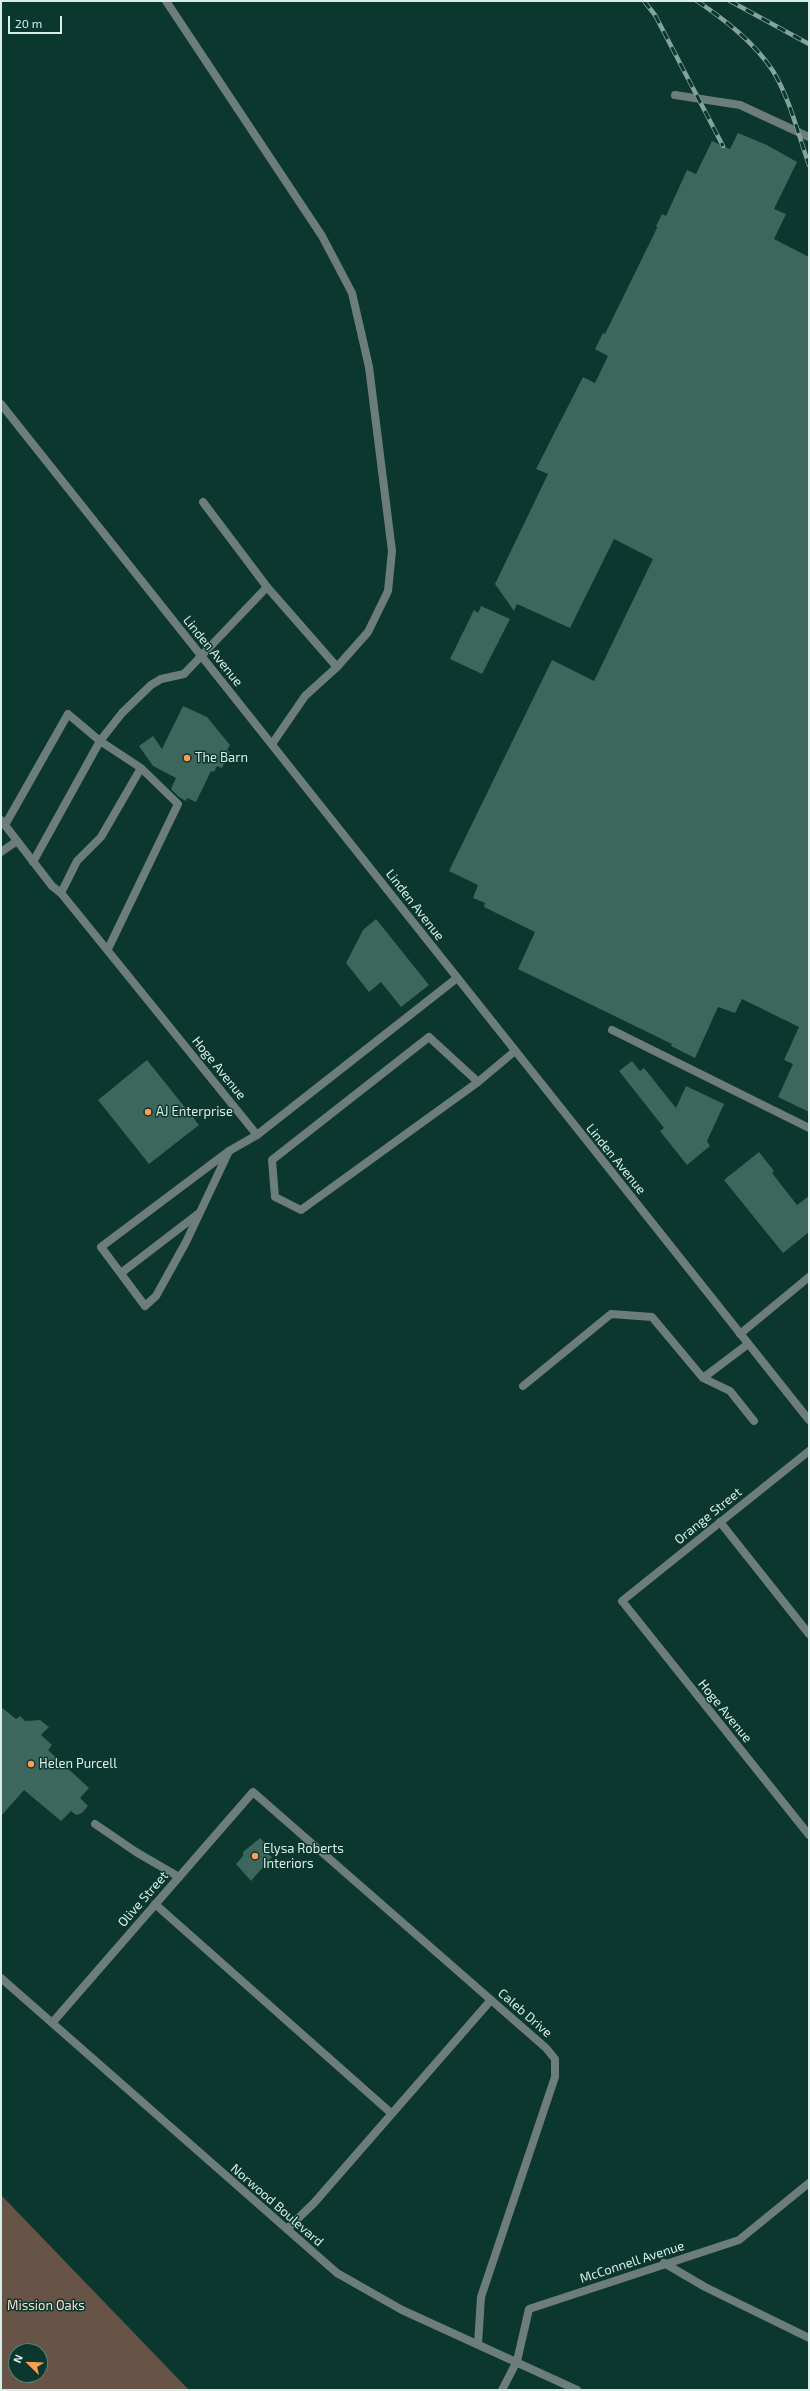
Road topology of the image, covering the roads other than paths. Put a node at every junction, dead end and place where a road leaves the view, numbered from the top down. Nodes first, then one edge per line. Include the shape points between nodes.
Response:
1 (166, 1) edge
2 (675, 95) dead end
3 (809, 137) edge
4 (1, 404) edge
5 (203, 502) dead end
6 (267, 587) junction
7 (200, 655) junction
8 (337, 667) junction
9 (100, 741) junction
10 (272, 744) junction
11 (141, 768) junction
12 (3, 822) edge
13 (17, 841) junction
14 (1, 852) edge
15 (33, 862) junction
16 (61, 893) junction
17 (108, 949) junction
18 (457, 978) junction
19 (612, 1030) dead end
20 (516, 1052) junction
21 (478, 1082) junction
22 (809, 1128) edge
23 (257, 1135) junction
24 (229, 1150) junction
25 (198, 1214) junction
26 (121, 1273) junction
27 (809, 1277) edge
28 (740, 1334) junction
29 (748, 1344) junction
30 (703, 1378) junction
31 (523, 1386) dead end
32 (809, 1420) edge
33 (754, 1421) dead end
34 (809, 1451) edge
35 (720, 1522) junction
36 (622, 1601) joint
37 (809, 1634) edge
38 (253, 1792) joint
39 (95, 1824) dead end
40 (809, 1835) edge
41 (179, 1877) junction
42 (155, 1904) junction
43 (1, 1978) edge
44 (491, 2000) junction
45 (52, 2023) junction
46 (391, 2113) junction
47 (809, 2182) edge
48 (287, 2229) junction
49 (664, 2263) junction
50 (809, 2338) edge
51 (478, 2344) junction
52 (517, 2361) junction
53 (502, 2390) edge
54 (577, 2390) edge

1 - 8 street via 322,236 352,293 369,367 392,551 385,598 368,632
2 - 3 street via 740,105
4 - 7 street, Linden Avenue
5 - 6 street
6 - 7 street
6 - 8 street
7 - 9 street via 184,674 161,679 151,685 122,713
7 - 10 street, Linden Avenue
8 - 10 street via 305,696
9 - 11 street
9 - 12 street via 68,714
9 - 15 street
10 - 18 street, Linden Avenue
11 - 16 street via 101,837 77,861
11 - 17 street via 178,804
12 - 13 street, Hoge Avenue
13 - 14 street
13 - 15 street, Hoge Avenue
15 - 16 street, Hoge Avenue
16 - 17 street, Hoge Avenue
17 - 23 street, Hoge Avenue
18 - 20 street, Linden Avenue
18 - 23 street
19 - 22 street
20 - 21 street
20 - 28 street, Linden Avenue
21 - 21 street via 302,1210 275,1197 272,1160 429,1037
23 - 24 street
24 - 25 street
24 - 26 street via 101,1247
25 - 26 street
25 - 26 street via 186,1242 156,1296 145,1306
27 - 28 street
28 - 29 street, Linden Avenue
29 - 30 street
29 - 32 street, Linden Avenue
30 - 31 street via 652,1317 611,1314
30 - 33 street via 730,1390
34 - 35 street, Orange Street
35 - 36 street, Orange Street
35 - 37 street
36 - 40 street, Hoge Avenue
38 - 41 street, Olive Street
38 - 44 street, Caleb Drive
39 - 41 street
41 - 42 street, Olive Street
42 - 45 street, Olive Street
42 - 46 street
43 - 45 street, Norwood Boulevard
44 - 46 street
44 - 51 street, Caleb Drive via 546,2048 555,2059 555,2077 481,2297
45 - 48 street, Norwood Boulevard
46 - 48 street via 314,2203
47 - 49 street, McConnell Avenue via 739,2240
48 - 51 street, Norwood Boulevard via 337,2273 402,2310
49 - 50 street via 705,2287
49 - 52 street, McConnell Avenue via 529,2310
51 - 52 street, Norwood Boulevard
52 - 53 street, McConnell Avenue
52 - 54 street, Norwood Boulevard

